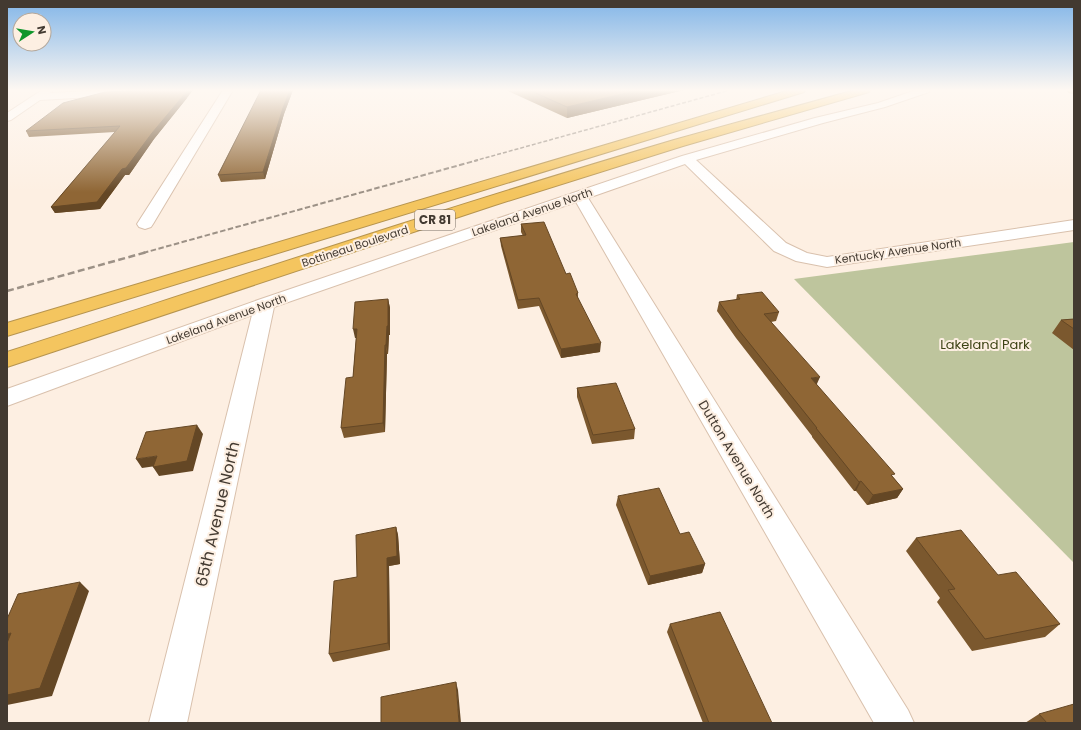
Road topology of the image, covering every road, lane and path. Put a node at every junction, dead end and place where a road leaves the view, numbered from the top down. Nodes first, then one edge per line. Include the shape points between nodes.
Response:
1 (207, 124) edge
2 (687, 124) edge
3 (746, 124) edge
4 (807, 124) edge
5 (687, 159) junction
6 (580, 196) junction
7 (145, 224) dead end
8 (1074, 225) edge
9 (265, 304) junction
10 (7, 330) edge
11 (7, 360) edge
12 (7, 398) edge
13 (168, 723) edge
14 (895, 723) edge

1 - 7 street
2 - 10 highway, Bottineau Boulevard / CR 81
3 - 11 highway, Bottineau Boulevard / CR 81 via 294,265
4 - 5 street, Lakeland Avenue North
5 - 6 street, Lakeland Avenue North
5 - 8 street, Kentucky Avenue North via 780,247 802,257 827,262
6 - 9 street, Lakeland Avenue North
6 - 14 street, Dutton Avenue North
9 - 12 street, Lakeland Avenue North
9 - 13 street, 65th Avenue North

